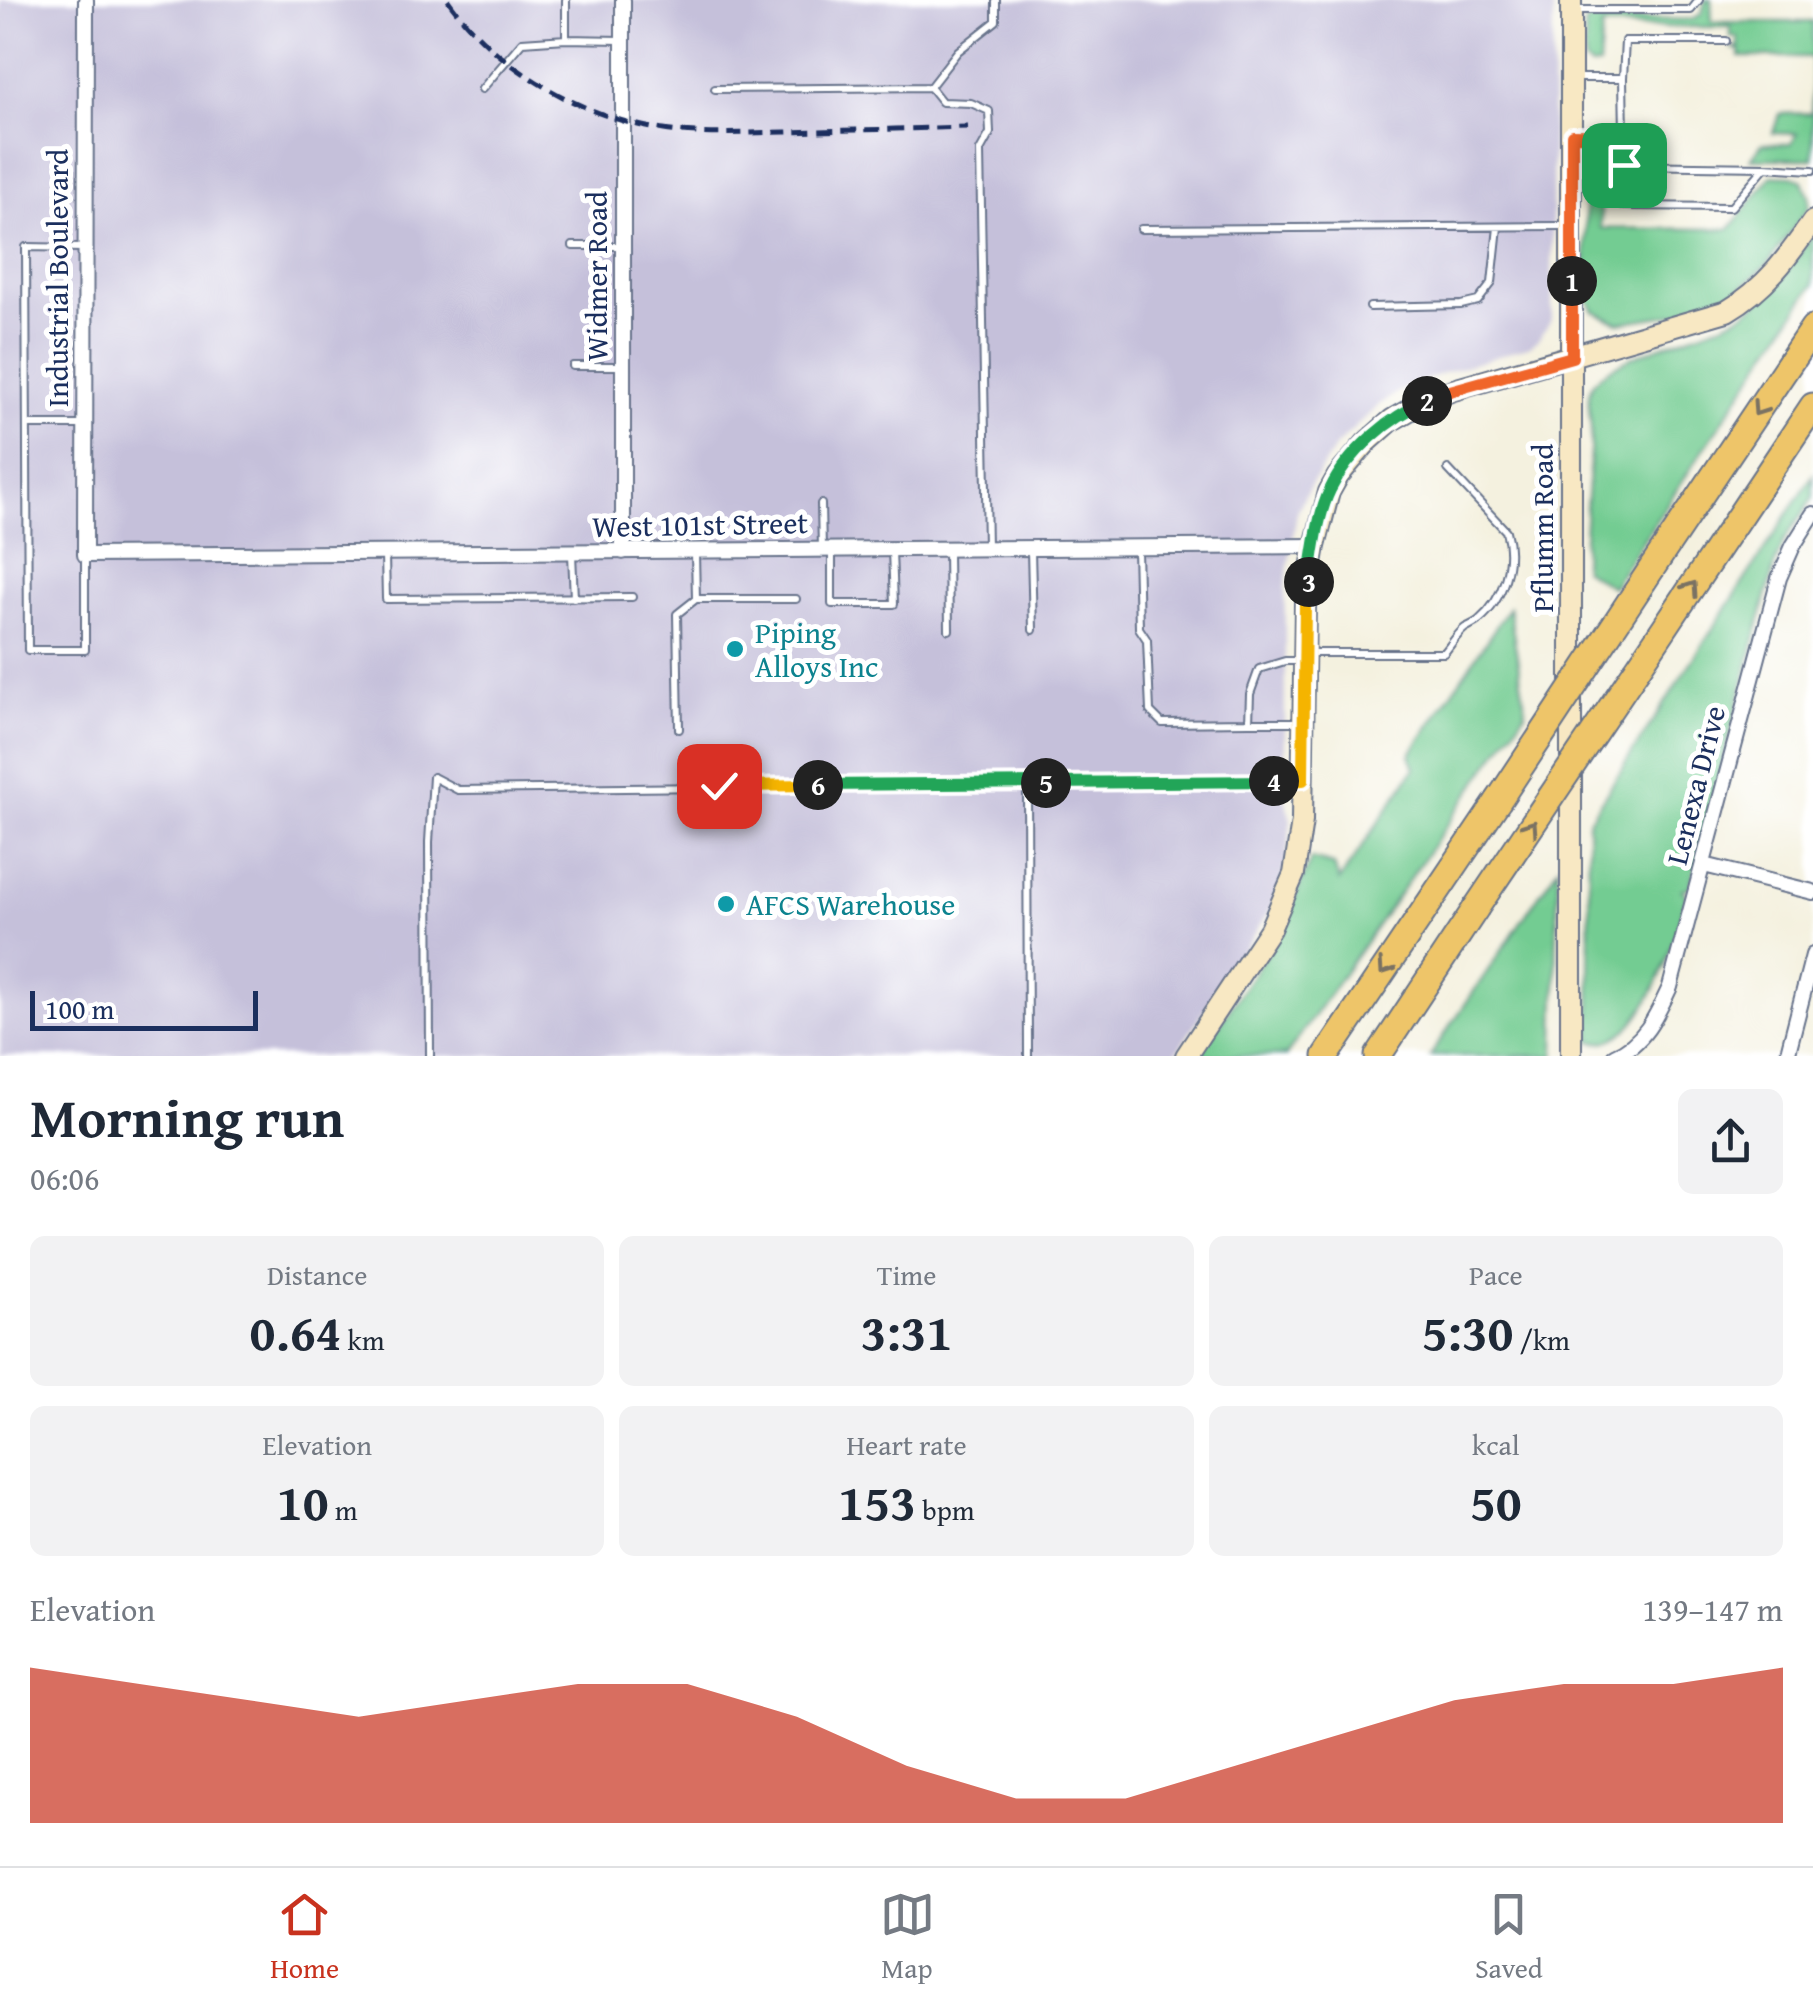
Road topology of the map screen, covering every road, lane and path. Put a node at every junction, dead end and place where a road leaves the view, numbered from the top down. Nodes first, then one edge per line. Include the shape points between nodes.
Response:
1 (86, 0) edge
2 (566, 0) edge
3 (623, 0) edge
4 (996, 0) edge
5 (1699, 0) edge
6 (1571, 5) edge
7 (566, 39) junction
8 (623, 40) junction
9 (1726, 41) dead end
10 (1571, 78) junction
11 (1623, 78) junction
12 (930, 87) junction
13 (482, 89) dead end
14 (715, 89) dead end
15 (1572, 135) junction
16 (1624, 136) junction
17 (1624, 165) junction
18 (1765, 167) junction
19 (1813, 170) edge
20 (1813, 221) edge
21 (1498, 226) junction
22 (1572, 226) junction
23 (1141, 229) dead end
24 (573, 246) dead end
25 (624, 246) junction
26 (84, 248) junction
27 (1370, 307) dead end
28 (1813, 328) edge
29 (1572, 357) junction
30 (573, 366) dead end
31 (624, 366) junction
32 (1813, 406) edge
33 (27, 424) junction
34 (84, 424) junction
35 (1448, 469) dead end
36 (821, 504) dead end
37 (1813, 514) edge
38 (1315, 546) junction
39 (1137, 547) junction
40 (1031, 548) junction
41 (948, 549) junction
42 (988, 549) junction
43 (827, 550) junction
44 (892, 550) junction
45 (572, 552) junction
46 (623, 552) junction
47 (695, 552) junction
48 (385, 554) junction
49 (85, 556) junction
50 (574, 598) junction
51 (632, 598) dead end
52 (696, 599) junction
53 (796, 599) dead end
54 (950, 630) dead end
55 (1033, 630) dead end
56 (1304, 658) junction
57 (1250, 722) junction
58 (1304, 722) junction
59 (679, 729) dead end
60 (1303, 780) junction
61 (1026, 783) junction
62 (1704, 865) junction
63 (1813, 892) edge
64 (1813, 955) edge
65 (430, 1056) edge
66 (1028, 1056) edge
67 (1186, 1056) edge
68 (1326, 1056) edge
69 (1378, 1056) edge
70 (1571, 1056) edge
71 (1614, 1056) edge
72 (1787, 1056) edge

1 - 26 street, Industrial Boulevard
2 - 7 lane
3 - 8 street, Widmer Road
4 - 12 lane via 996,21 958,50
5 - 6 lane via 1691,10
6 - 10 street, Pflumm Road
7 - 8 lane
7 - 13 lane via 522,42
8 - 25 street, Widmer Road
9 - 11 lane via 1625,41
10 - 11 lane
10 - 15 street, Pflumm Road
11 - 16 lane
12 - 14 lane
12 - 42 lane via 942,102 971,103 989,112 990,133 980,151
15 - 16 lane
15 - 22 street, Pflumm Road
16 - 17 lane
17 - 18 lane
17 - 18 lane via 1624,206 1731,207
18 - 19 lane
20 - 29 street via 1770,280 1728,311
21 - 22 lane
21 - 23 lane
21 - 27 lane via 1492,283 1478,301
22 - 29 street, Pflumm Road
24 - 25 lane
25 - 31 street, Widmer Road
26 - 33 lane via 26,247
26 - 34 street, Industrial Boulevard
28 -> 68 highway, bridge
29 - 38 street via 1450,391 1392,420 1338,476
29 - 70 street, Pflumm Road
30 - 31 lane
31 - 46 street, Widmer Road
69 -> 32 highway, bridge
33 - 34 lane
33 - 49 lane via 28,650 85,650
34 - 49 street, Industrial Boulevard
35 - 56 lane via 1506,531 1505,583 1494,602 1444,653
36 - 43 lane
37 - 62 street, Lenexa Drive via 1779,578
38 - 39 street, West 101st Street
38 - 56 street
39 - 40 street, West 101st Street
39 - 57 lane via 1150,711 1162,723
40 - 42 street, West 101st Street
40 - 55 lane
41 - 42 street, West 101st Street
41 - 44 street, West 101st Street
41 - 54 lane
43 - 44 street, West 101st Street
43 - 44 lane via 832,604 894,604
43 - 47 street, West 101st Street
45 - 46 street, West 101st Street
45 - 48 street, West 101st Street
45 - 50 lane
46 - 47 street, West 101st Street
47 - 52 lane
48 - 49 street, West 101st Street
48 - 50 lane via 386,599
50 - 51 lane
52 - 53 lane
52 - 59 lane via 677,614
56 - 57 lane via 1259,669
56 - 58 street
57 - 58 lane
58 - 60 street
60 - 61 lane
60 - 67 street via 1300,846 1288,892
61 - 65 lane via 458,790 433,777
61 - 66 lane
62 - 63 street
62 - 71 street, Lenexa Drive via 1670,988 1646,1031
64 - 72 street

